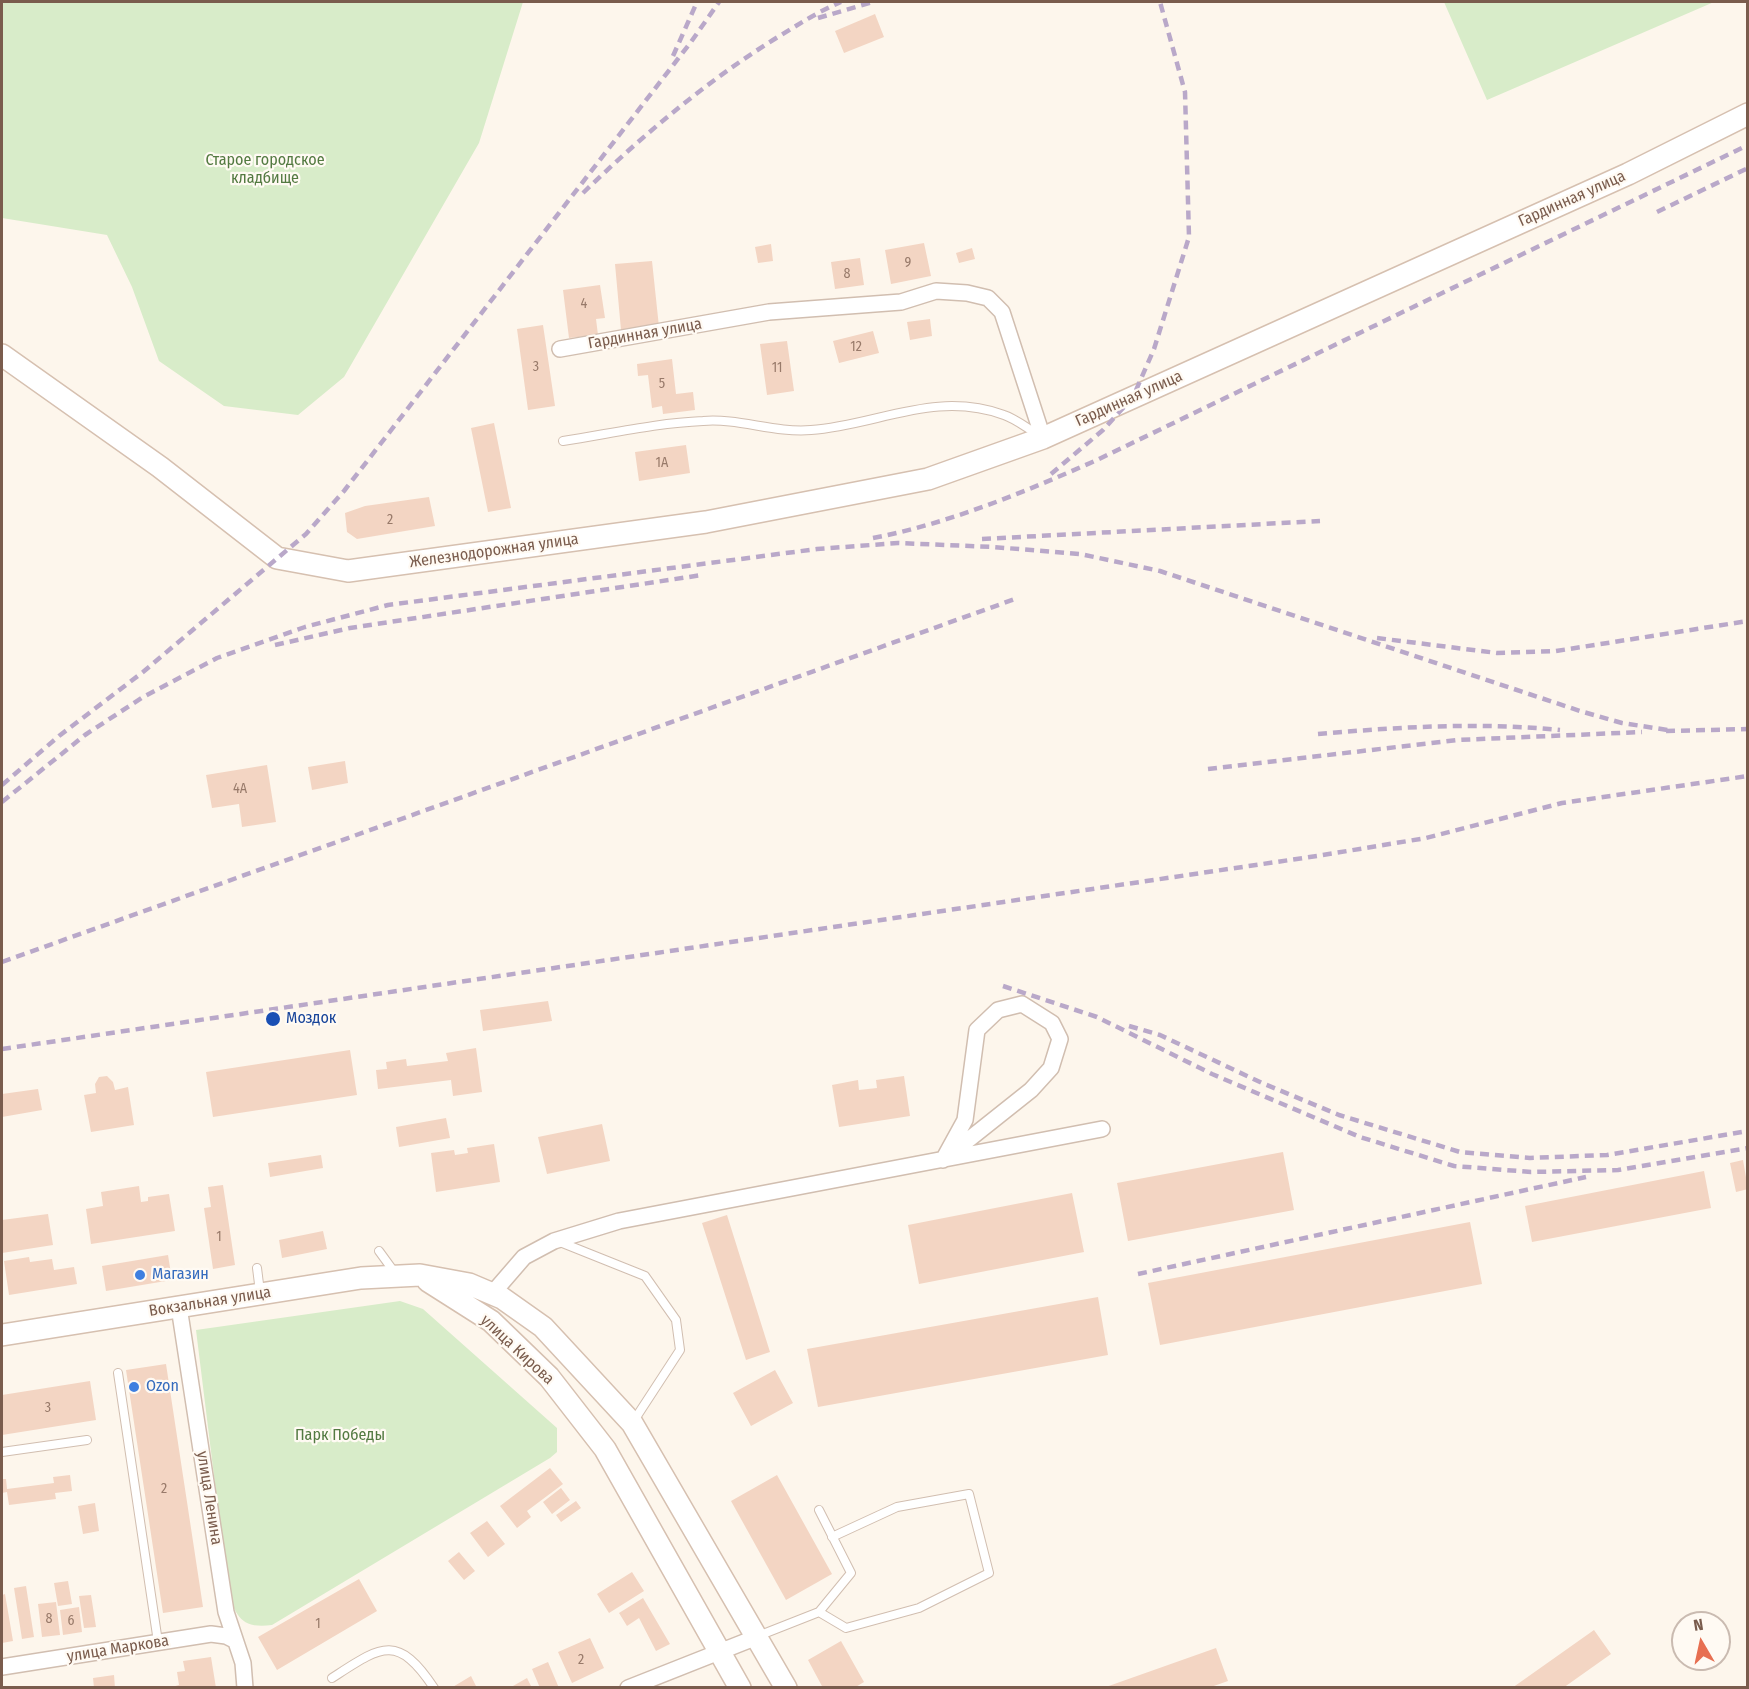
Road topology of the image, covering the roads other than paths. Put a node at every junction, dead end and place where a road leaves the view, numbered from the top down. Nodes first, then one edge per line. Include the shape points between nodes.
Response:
1 (1748, 114) edge
2 (560, 349) dead end
3 (2, 355) edge
4 (1043, 438) junction
5 (563, 441) dead end
6 (1102, 1130) dead end
7 (944, 1160) junction
8 (557, 1240) junction
9 (379, 1251) dead end
10 (256, 1268) dead end
11 (420, 1275) junction
12 (398, 1276) junction
13 (261, 1294) junction
14 (492, 1294) junction
15 (179, 1307) junction
16 (2, 1335) edge
17 (118, 1373) dead end
18 (632, 1423) junction
19 (87, 1440) dead end
20 (2, 1452) edge
21 (819, 1510) dead end
22 (832, 1537) junction
23 (819, 1612) junction
24 (757, 1637) junction
25 (234, 1640) junction
26 (158, 1642) junction
27 (720, 1652) junction
28 (2, 1667) edge
29 (332, 1678) dead end
30 (245, 1688) edge
31 (434, 1688) edge
32 (628, 1688) edge
33 (740, 1688) edge
34 (786, 1688) edge

1 - 4 street, Гардинная улица via 1628,174
2 - 4 street, Гардинная улица via 769,312 901,302 936,291 967,293 988,298 1002,312
3 - 4 street, Железнодорожная улица via 160,467 277,558 348,571 706,522 928,479
4 - 5 lane via 1004,415 955,404 813,430 781,431 704,420
6 - 7 street
7 - 7 street via 965,1120 977,1030 998,1010 1022,1004 1052,1023 1060,1039 1051,1068 1031,1090
7 - 8 street via 619,1221
8 - 14 street via 524,1257
8 - 18 lane via 645,1276 676,1320 680,1350
9 - 12 lane
10 - 13 lane
11 - 12 street, Вокзальная улица
11 - 14 street, улица Кирова via 470,1284
11 - 27 street, улица Кирова via 491,1321 549,1377 605,1449
12 - 13 street, Вокзальная улица
13 - 15 street, Вокзальная улица
14 - 18 street, улица Кирова via 543,1328
15 - 16 street, Вокзальная улица
15 - 25 street, улица Ленина via 226,1612
17 - 26 lane
18 - 24 street, улица Кирова
19 - 20 lane
21 - 22 lane
22 - 23 lane via 851,1573
22 - 23 lane via 897,1507 969,1494 989,1573 919,1608 846,1628
23 - 24 lane
24 - 27 street
24 - 34 street, улица Кирова
25 - 26 street, улица Маркова via 211,1634
25 - 30 street, улица Ленина via 243,1663
26 - 28 street, улица Маркова
27 - 32 street
27 - 33 street, улица Кирова
29 - 31 lane via 371,1653 387,1649 402,1653 420,1667

